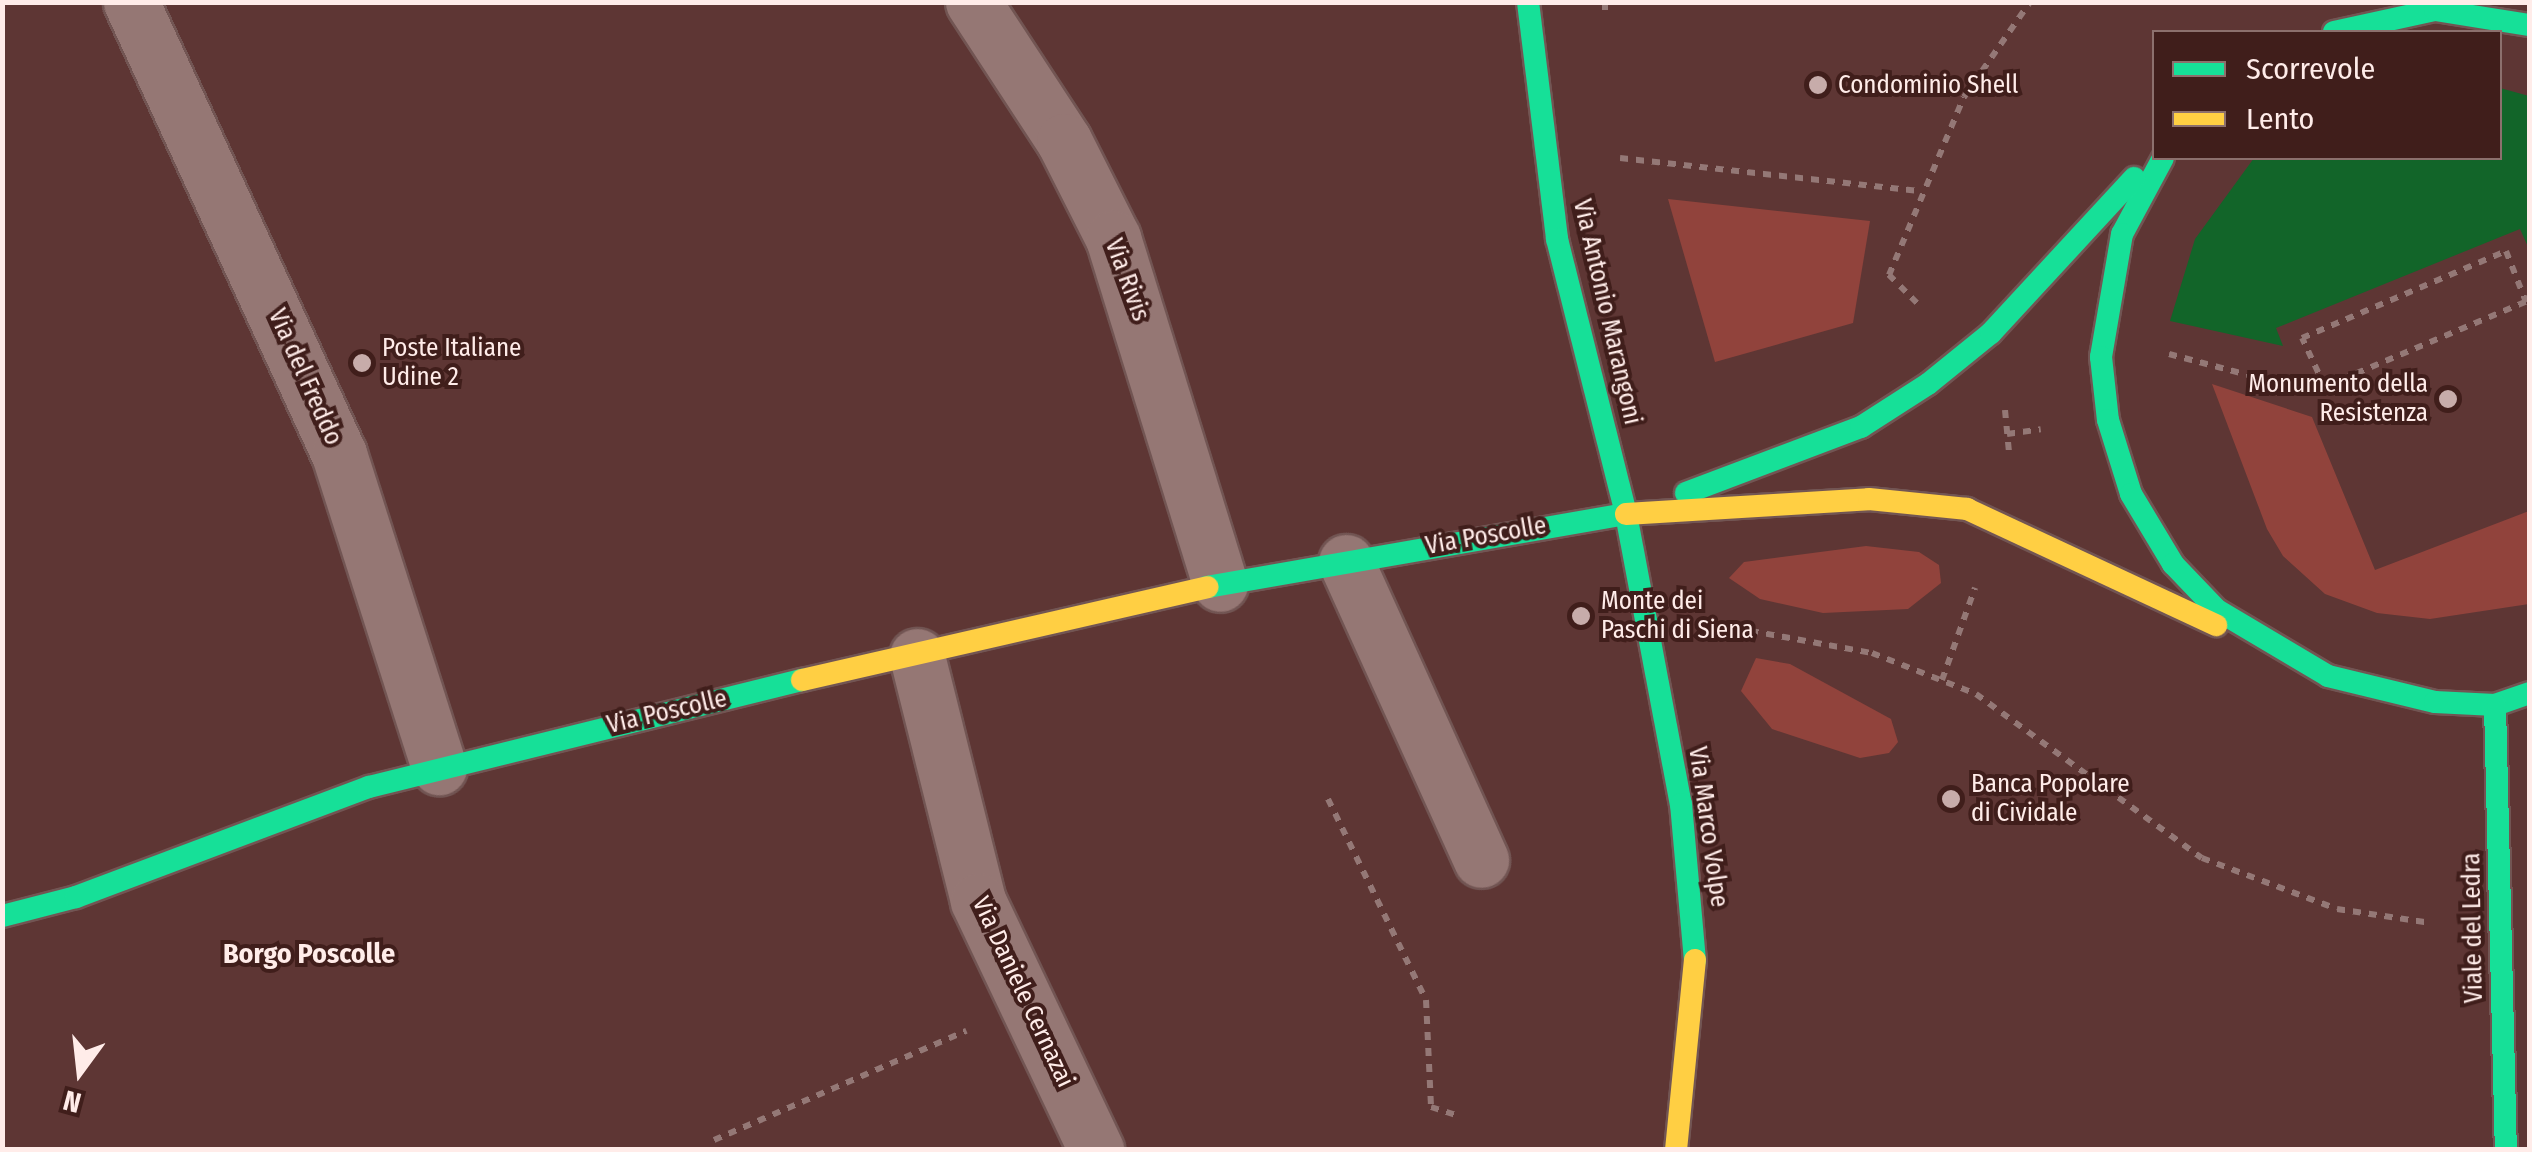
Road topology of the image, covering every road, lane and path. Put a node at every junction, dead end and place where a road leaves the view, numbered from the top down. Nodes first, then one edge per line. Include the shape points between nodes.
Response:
1 (131, 2) edge
2 (973, 2) edge
3 (1528, 2) edge
4 (1605, 2) edge
5 (2030, 2) edge
6 (2530, 25) edge
7 (1606, 28) dead end
8 (2343, 30) edge
9 (1618, 141) dead end
10 (2157, 160) edge
11 (2158, 160) edge
12 (1920, 191) junction
13 (2528, 301) edge
14 (1923, 310) dead end
15 (2169, 354) dead end
16 (2325, 387) junction
17 (2004, 404) dead end
18 (2051, 428) dead end
19 (2007, 434) junction
20 (2011, 472) dead end
21 (1626, 514) junction
22 (1346, 562) junction
23 (1220, 584) junction
24 (1976, 587) dead end
25 (1706, 627) dead end
26 (917, 656) junction
27 (2281, 656) junction
28 (1942, 680) junction
29 (2530, 693) edge
30 (2495, 705) junction
31 (439, 766) junction
32 (1328, 799) dead end
33 (1480, 860) dead end
34 (2, 916) edge
35 (2434, 924) dead end
36 (1028, 1008) junction
37 (1458, 1116) dead end
38 (714, 1140) dead end
39 (1096, 1150) edge
40 (1676, 1150) edge
41 (2506, 1150) edge

1 - 31 street, Via del Freddo via 339,454
2 - 23 street, Via Rivis via 1064,142 1113,238
3 - 21 main road, Via Antonio Marangoni via 1557,240
4 - 7 path
5 - 12 path via 1964,97
6 - 8 main road via 2434,10
9 - 12 path via 1620,160
10 - 21 main road via 1991,332 1928,384 1861,427
11 - 27 main road via 2122,234 2108,286 2101,357 2108,420 2132,494 2173,564 2217,610
12 - 14 path via 1888,275
13 - 16 path
13 - 16 path via 2506,251 2302,338
15 - 16 path via 2312,392
17 - 19 path
18 - 19 path
19 - 20 path
21 - 22 main road, Via Poscolle
21 - 27 main road via 1870,499 1967,509
21 - 40 main road, Via Marco Volpe via 1692,894 1692,1071
22 - 23 main road, Via Poscolle
22 - 33 street
23 - 26 main road, Via Poscolle
24 - 28 path
25 - 28 path via 1735,624 1872,653
26 - 31 main road, Via Poscolle
26 - 36 street, Via Daniele Cernazai via 978,901
27 - 30 main road via 2382,693
28 - 35 path via 1976,694 2202,858 2337,909
29 - 30 main road
30 - 41 main road, Viale del Ledra
31 - 34 main road, Via Poscolle
32 - 37 path via 1426,1000 1430,1107
36 - 38 path via 834,1082
36 - 39 street, Via Daniele Cernazai

